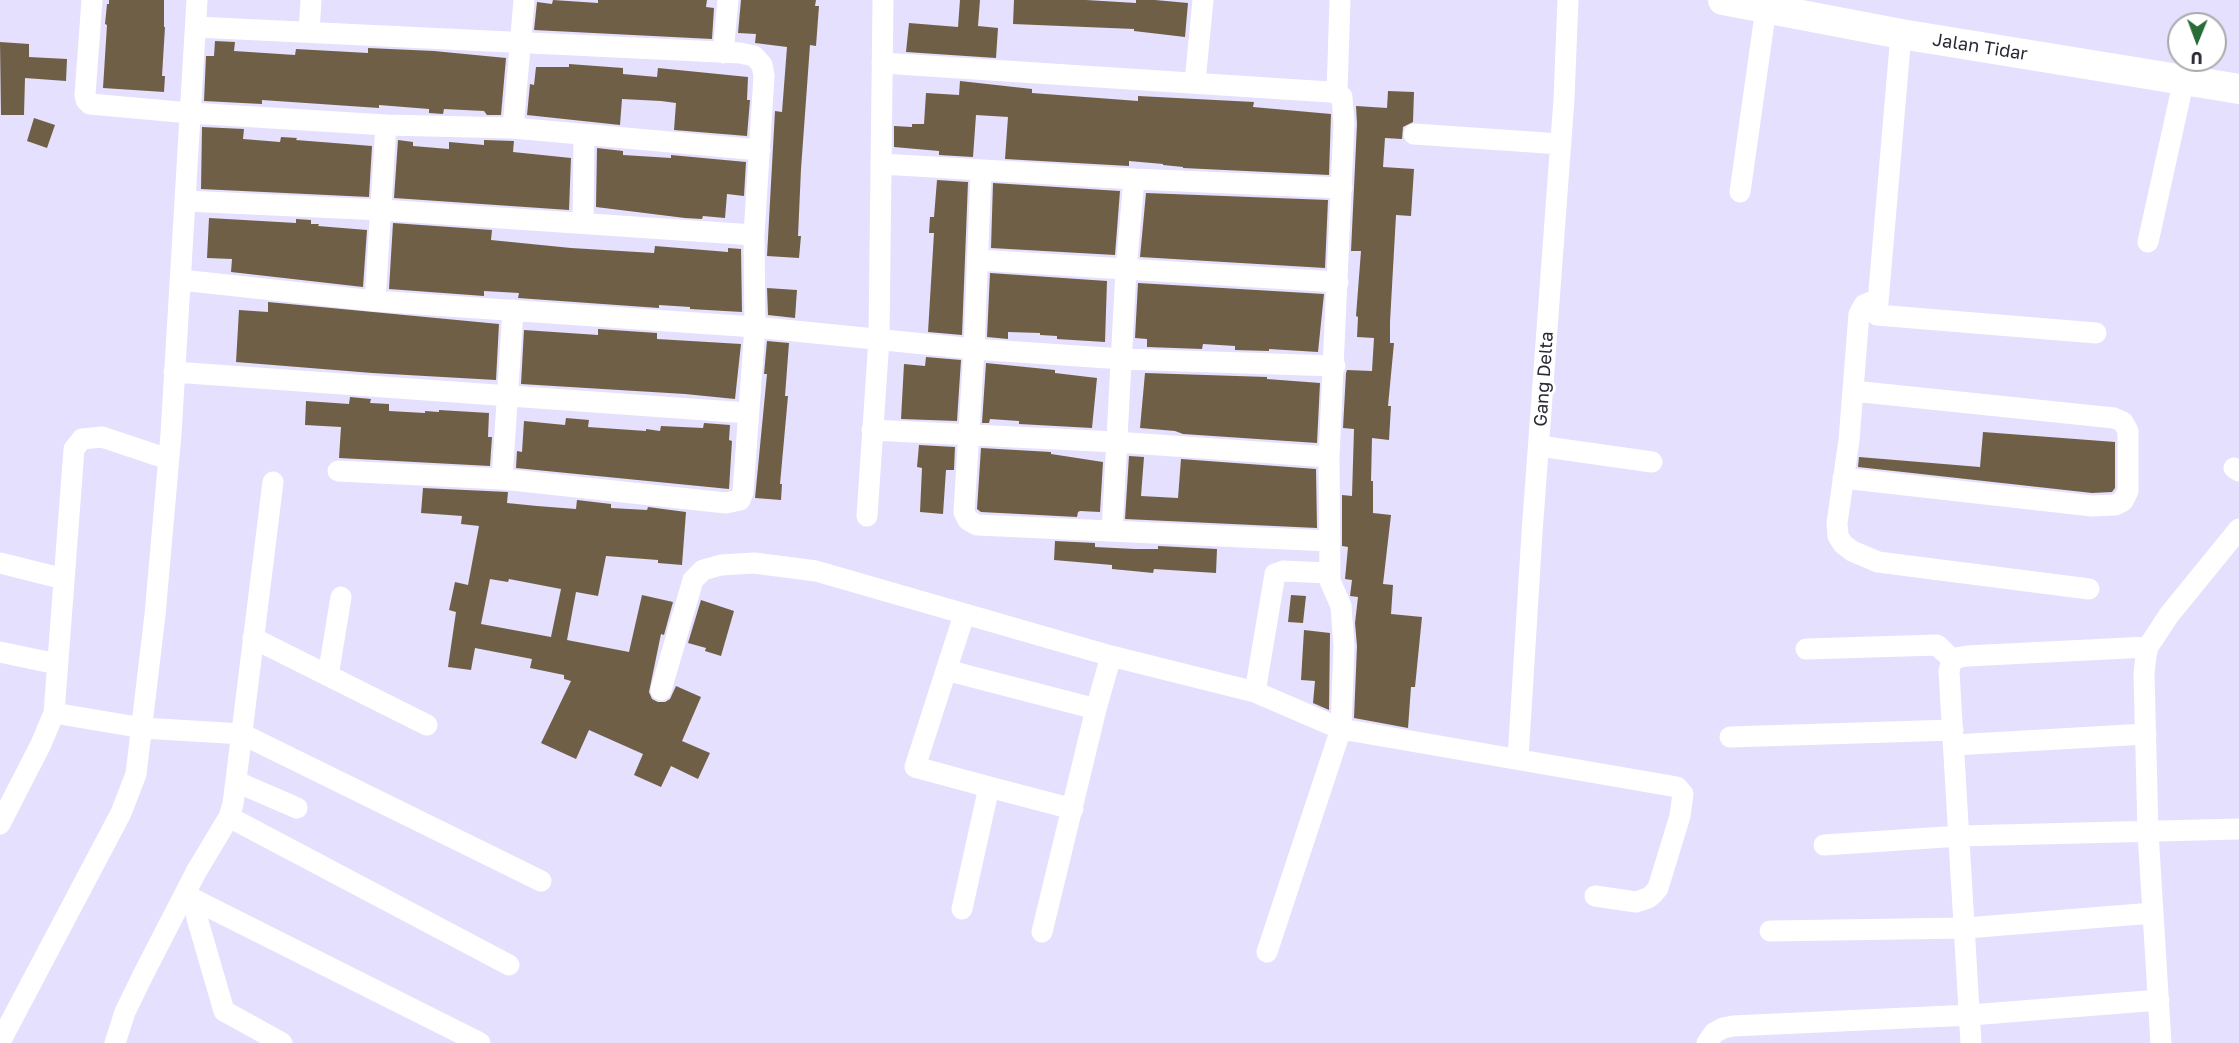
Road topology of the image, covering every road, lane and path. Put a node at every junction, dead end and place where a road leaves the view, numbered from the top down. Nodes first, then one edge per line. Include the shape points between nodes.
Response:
1 (92, 0) edge
2 (197, 0) edge
3 (311, 0) edge
4 (524, 0) edge
5 (728, 0) edge
6 (884, 0) edge
7 (1203, 0) edge
8 (1340, 0) edge
9 (1568, 0) edge
10 (1723, 0) edge
11 (1766, 8) junction
12 (196, 27) junction
13 (309, 32) junction
14 (1901, 34) junction
15 (521, 42) junction
16 (723, 52) junction
17 (882, 63) junction
18 (2184, 79) junction
19 (1195, 82) junction
20 (2239, 89) edge
21 (1337, 93) junction
22 (190, 113) junction
23 (386, 125) junction
24 (513, 128) junction
25 (1414, 134) dead end
26 (584, 135) junction
27 (1561, 144) junction
28 (760, 150) junction
29 (882, 164) junction
30 (981, 170) junction
31 (1134, 179) junction
32 (1342, 188) junction
33 (1740, 192) dead end
34 (185, 201) junction
35 (382, 210) junction
36 (583, 222) junction
37 (754, 235) junction
38 (2148, 242) dead end
39 (978, 260) junction
40 (1126, 270) junction
41 (181, 280) junction
42 (1338, 282) junction
43 (375, 301) junction
44 (513, 310) junction
45 (1877, 315) junction
46 (755, 327) junction
47 (2096, 333) dead end
48 (879, 339) junction
49 (974, 349) junction
50 (1122, 359) junction
51 (1335, 366) junction
52 (174, 372) junction
53 (1853, 392) junction
54 (508, 394) junction
55 (748, 413) junction
56 (873, 430) junction
57 (968, 435) junction
58 (1116, 442) junction
59 (1539, 446) junction
60 (1329, 458) junction
61 (168, 459) junction
62 (1652, 462) dead end
63 (338, 471) dead end
64 (1843, 478) junction
65 (502, 479) junction
66 (273, 482) dead end
67 (867, 516) dead end
68 (2239, 529) edge
69 (1112, 531) junction
70 (1330, 541) junction
71 (0, 563) edge
72 (1329, 573) junction
73 (64, 579) junction
74 (2089, 589) dead end
75 (341, 597) dead end
76 (964, 615) junction
77 (253, 638) junction
78 (2148, 647) junction
79 (1806, 649) dead end
80 (0, 652) edge
81 (1111, 656) junction
82 (1953, 660) junction
83 (57, 664) junction
84 (946, 670) junction
85 (328, 676) junction
86 (661, 690) dead end
87 (1255, 692) junction
88 (1096, 709) junction
89 (54, 713) junction
90 (427, 725) dead end
91 (143, 728) junction
92 (1341, 729) junction
93 (242, 734) junction
94 (2146, 734) junction
95 (1730, 737) dead end
96 (1954, 738) junction
97 (1518, 759) junction
98 (237, 782) junction
99 (989, 787) junction
100 (7, 790) edge
101 (297, 808) dead end
102 (1073, 809) junction
103 (229, 817) junction
104 (0, 824) edge
105 (2239, 829) edge
106 (2148, 832) junction
107 (1960, 836) junction
108 (1824, 845) dead end
109 (541, 881) dead end
110 (1594, 896) dead end
111 (190, 897) junction
112 (962, 909) dead end
113 (2153, 913) junction
114 (1966, 928) junction
115 (1770, 931) dead end
116 (1042, 932) dead end
117 (1267, 952) dead end
118 (509, 965) dead end
119 (2159, 1000) junction
120 (1971, 1015) junction
121 (0, 1042) edge
122 (115, 1043) edge
123 (282, 1043) edge
124 (480, 1043) edge
125 (1707, 1043) edge
126 (1971, 1043) edge
127 (2161, 1043) edge

1 - 22 street via 87,102
2 - 12 street
3 - 13 street
4 - 15 street
5 - 16 street
6 - 17 street
7 - 19 street
8 - 21 street
9 - 27 street, Gang Delta
10 - 11 main road, Jalan Tidar
11 - 14 main road, Jalan Tidar
11 - 33 street
12 - 13 street
12 - 22 street
13 - 15 street
14 - 18 main road, Jalan Tidar
14 - 45 street
15 - 16 street
15 - 24 street
16 - 28 street via 754,56 762,65
17 - 19 street
17 - 29 street
18 - 20 main road, Jalan Tidar
18 - 38 street
19 - 21 street
21 - 32 street via 1342,97 1344,110
22 - 23 street
22 - 34 street
23 - 24 street
23 - 35 street
24 - 26 street
25 - 27 street
26 - 28 street
26 - 36 street
27 - 59 street, Gang Delta
28 - 37 street
29 - 30 street
29 - 48 street
30 - 31 street
30 - 39 street
31 - 32 street
31 - 40 street
32 - 42 street
34 - 35 street
34 - 41 street
35 - 36 street
35 - 43 street
36 - 37 street
37 - 46 street
39 - 40 street
39 - 49 street
40 - 42 street
40 - 50 street
41 - 43 street
41 - 52 street
42 - 51 street
43 - 44 street
44 - 46 street
44 - 54 street
45 - 47 street
45 - 53 street via 1876,300 1861,309
46 - 48 street
46 - 55 street
48 - 49 street
48 - 56 street
49 - 50 street
49 - 57 street
50 - 51 street
50 - 58 street
51 - 60 street
52 - 54 street
52 - 61 street
53 - 64 street
53 - 64 street via 2114,418 2123,422 2128,431 2128,491 2123,501 2115,505 2092,506
54 - 55 street
54 - 65 street
55 - 65 street via 743,492 740,500 733,503
56 - 57 street
56 - 67 street
57 - 58 street
57 - 69 street via 964,512 970,522
58 - 60 street
58 - 69 street
59 - 62 street
59 - 97 street, Gang Delta
60 - 70 street
61 - 73 street via 109,438 79,440 74,448
61 - 91 street
63 - 65 street
64 - 74 street via 1838,536 1863,556 1878,562
66 - 77 street
68 - 78 street
69 - 70 street
70 - 72 street
71 - 73 street
72 - 87 street via 1275,574
72 - 92 street via 1343,618
73 - 83 street
75 - 85 street
76 - 81 street
76 - 84 street
76 - 86 street via 816,571 754,563 710,567 693,580
77 - 85 street
77 - 93 street
78 - 82 street via 1967,656
78 - 94 street via 2144,674
79 - 82 street via 1937,645
80 - 83 street
81 - 87 street
81 - 88 street
82 - 96 street via 1949,671
83 - 89 street
84 - 88 street
84 - 99 street via 915,767
85 - 90 street
87 - 92 street
88 - 102 street
89 - 91 street
89 - 100 street via 40,744
91 - 93 street
91 - 121 street via 136,774 121,813
92 - 97 street
92 - 117 street
93 - 98 street
93 - 109 street
94 - 96 street
94 - 106 street
95 - 96 street
96 - 107 street
97 - 110 street via 1669,785 1682,791 1680,816 1653,894 1636,902
98 - 101 street
98 - 103 street
99 - 102 street
99 - 112 street
100 - 104 street
102 - 116 street
103 - 111 street
103 - 118 street
105 - 106 street
106 - 107 street
106 - 113 street
107 - 108 street
107 - 114 street
111 - 122 street via 142,975
111 - 123 street via 224,1011
111 - 124 street
113 - 114 street
113 - 119 street
114 - 115 street
114 - 120 street
119 - 120 street
119 - 127 street
120 - 125 street via 1733,1026 1714,1033
120 - 126 street

